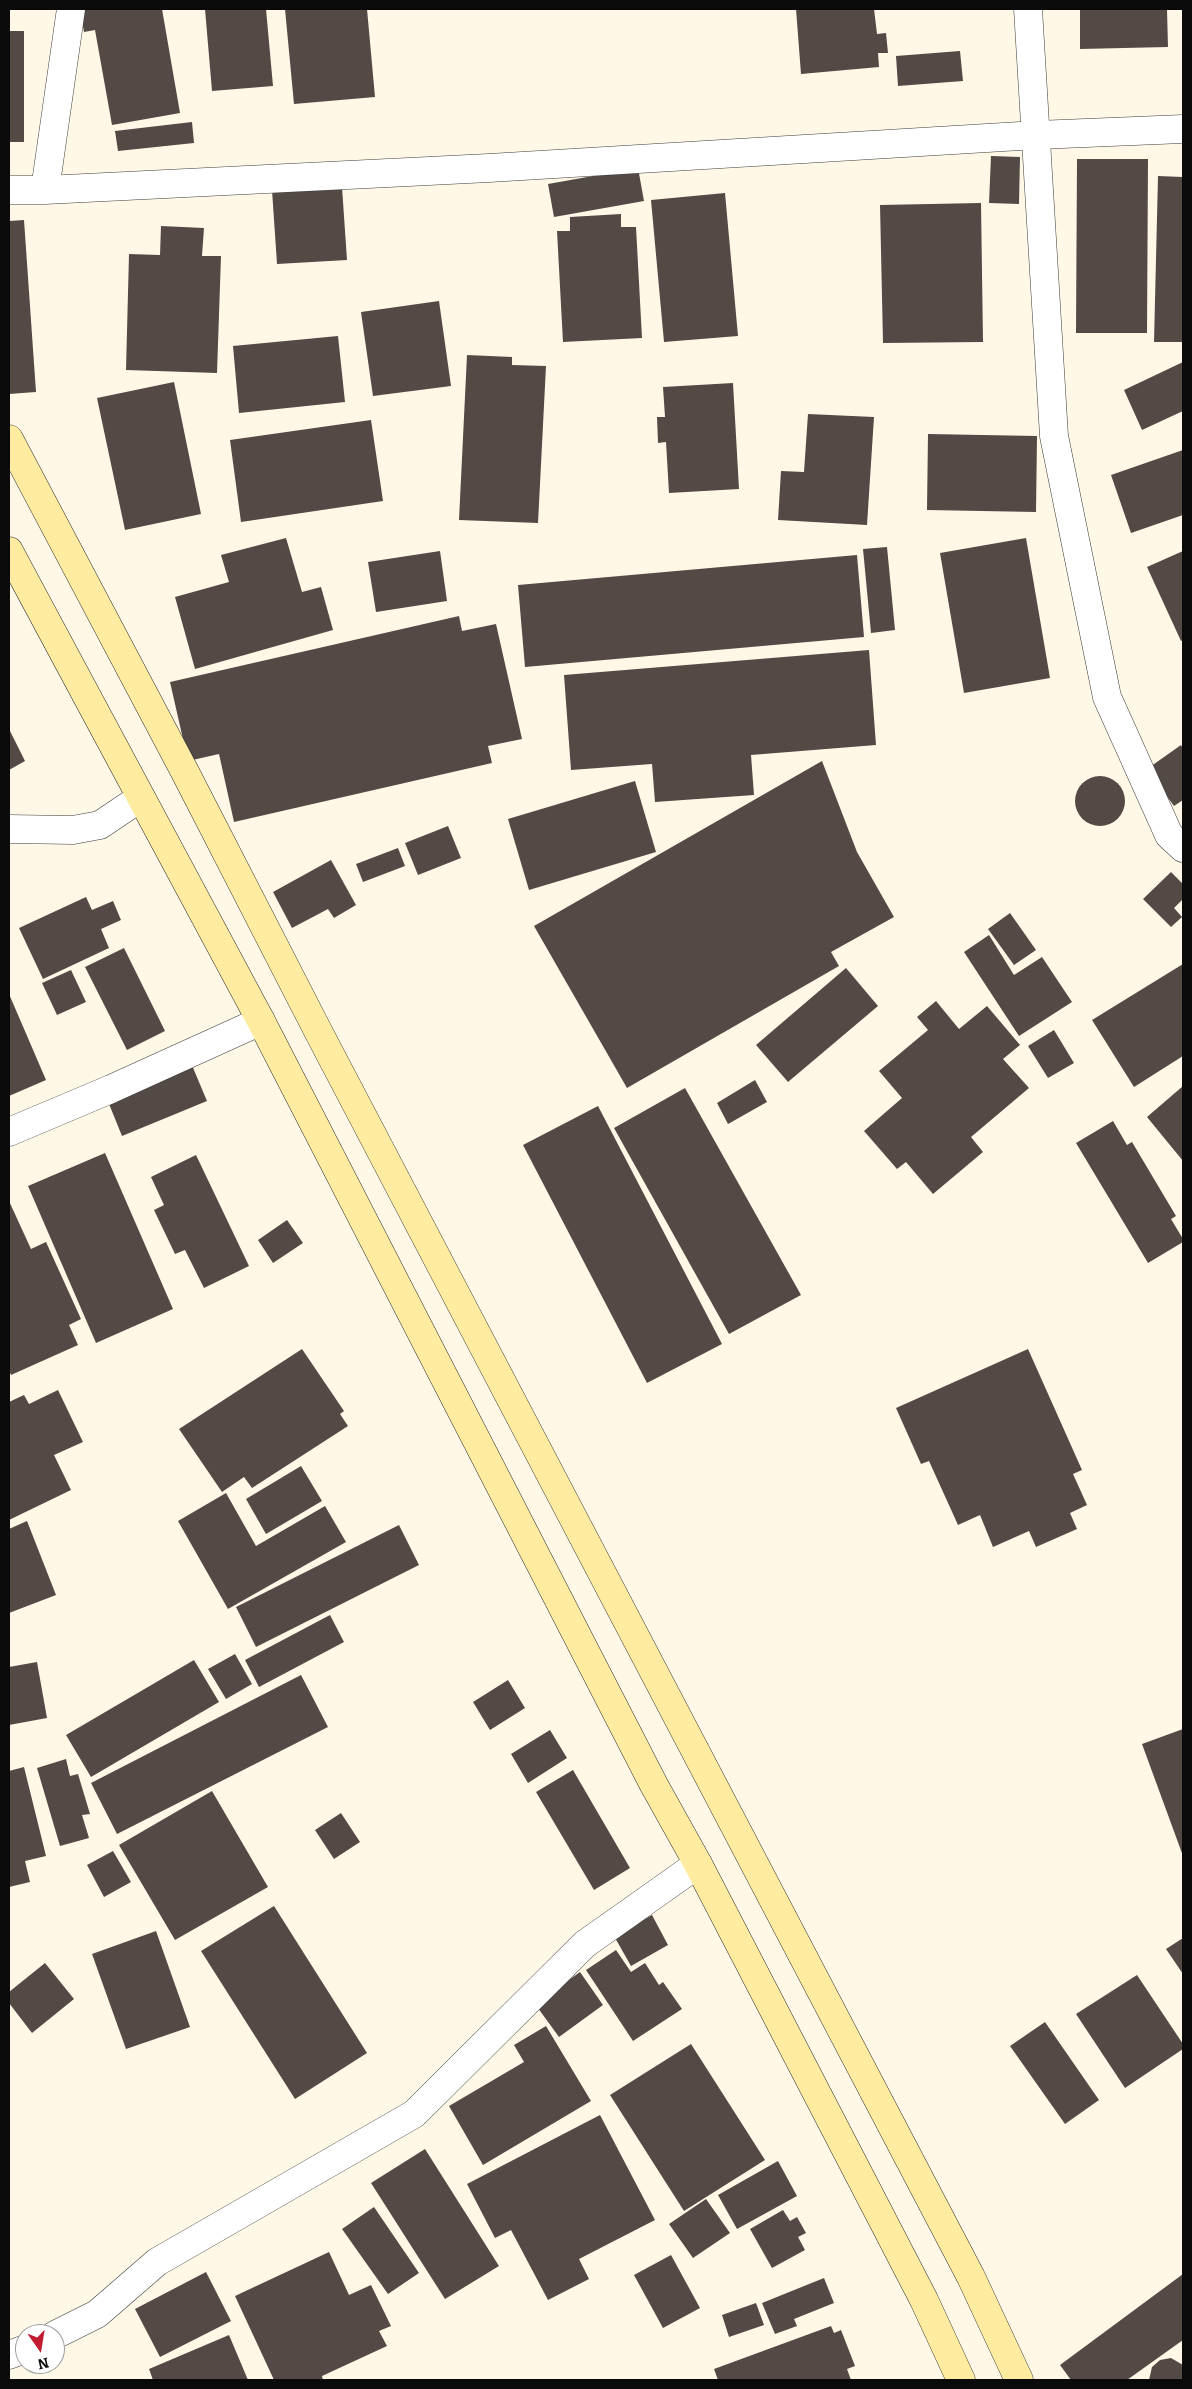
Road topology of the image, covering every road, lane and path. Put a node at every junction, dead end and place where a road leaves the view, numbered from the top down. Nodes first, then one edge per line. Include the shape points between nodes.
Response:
1 (71, 9) edge
2 (1028, 9) edge
3 (1183, 129) edge
4 (1037, 135) junction
5 (9, 190) edge
6 (45, 190) junction
7 (9, 439) edge
8 (9, 551) edge
9 (140, 798) junction
10 (9, 829) edge
11 (1183, 848) edge
12 (261, 1021) junction
13 (9, 1132) edge
14 (698, 1864) junction
15 (65, 2330) edge
16 (961, 2380) edge
17 (1019, 2380) edge

1 - 6 street
2 - 4 street
3 - 4 street
4 - 6 street via 489,168
4 - 11 street via 1054,436 1105,688 1169,835
5 - 6 street
7 - 17 street via 970,2278
8 - 9 street
9 - 10 street via 100,825 73,830
9 - 12 street
12 - 13 street via 111,1090
12 - 14 street
14 - 15 street via 584,1944 414,2114 156,2262 97,2314
14 - 16 street via 924,2300

